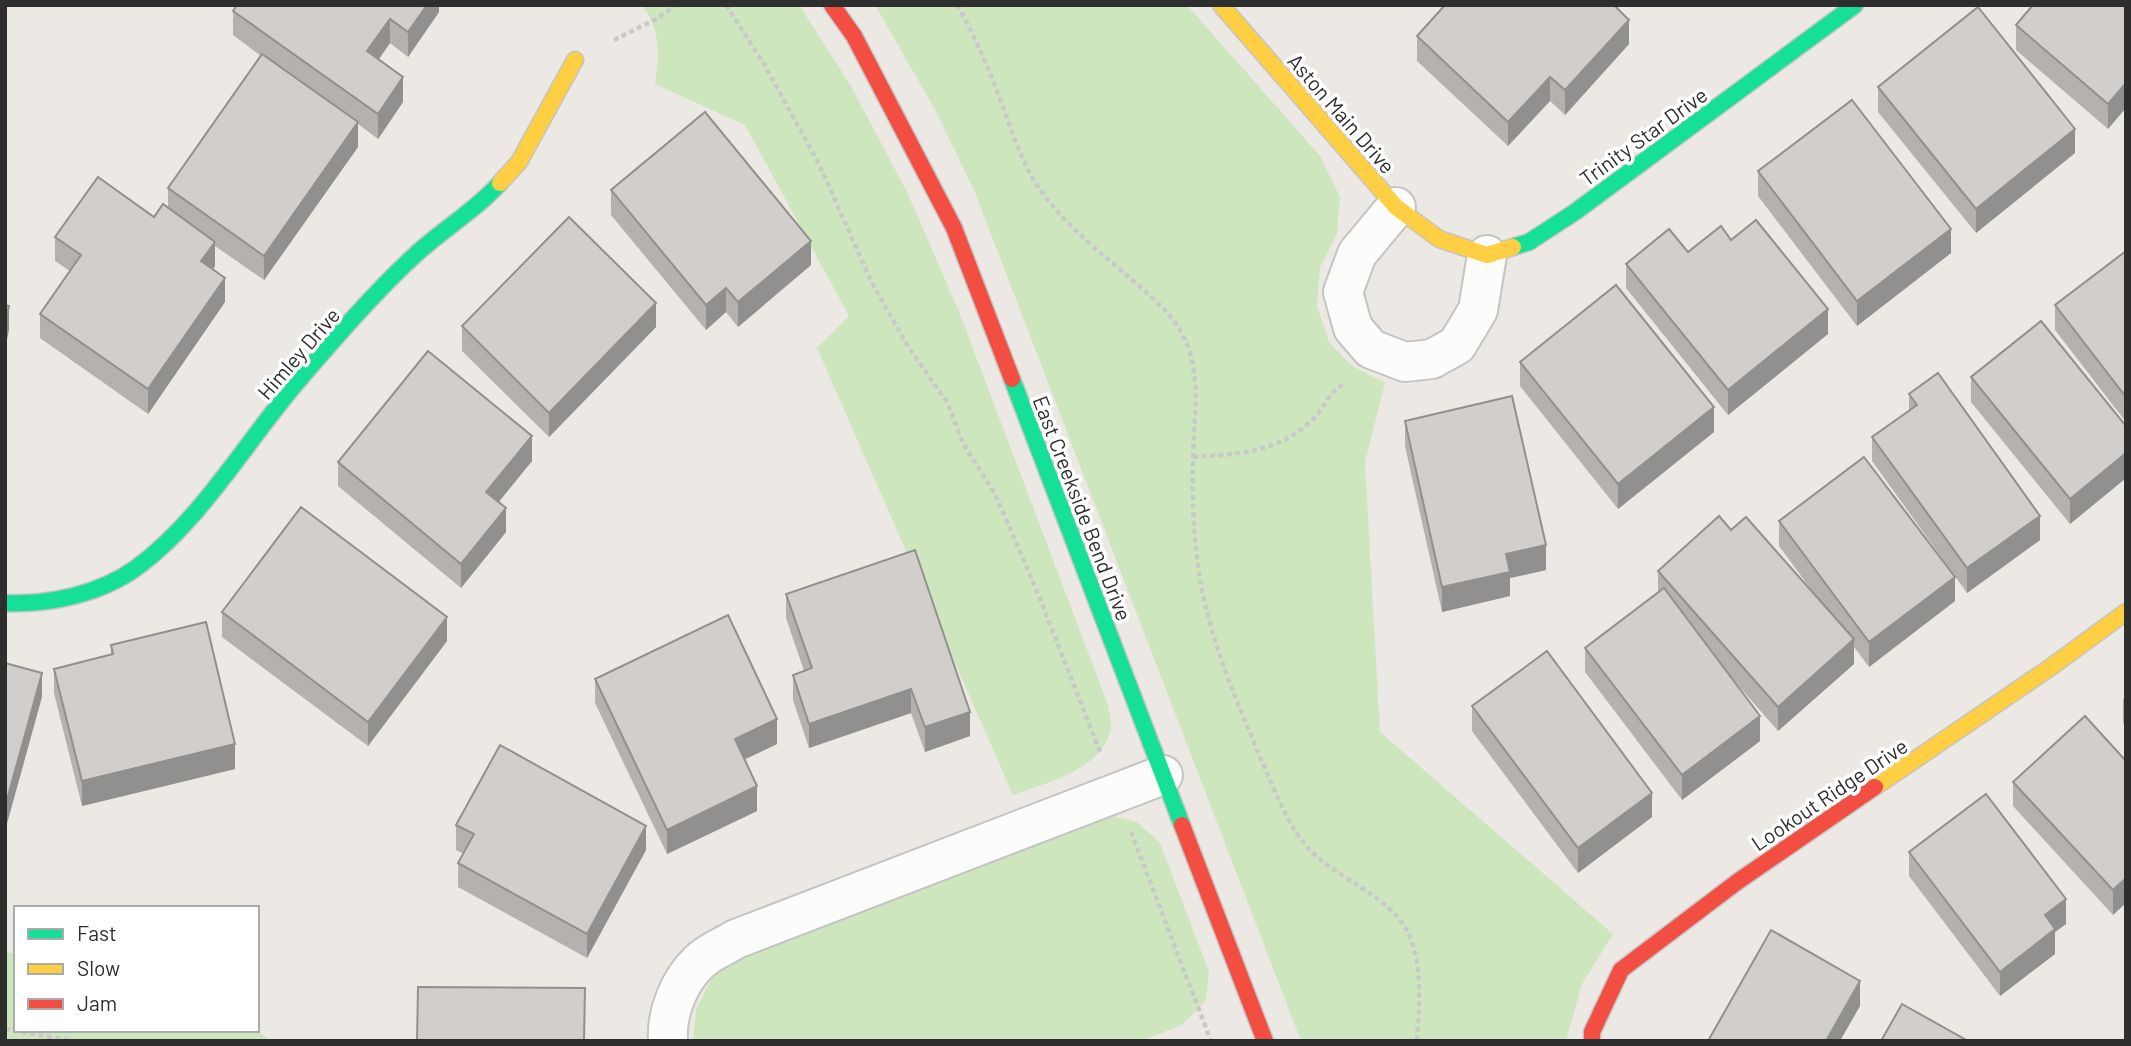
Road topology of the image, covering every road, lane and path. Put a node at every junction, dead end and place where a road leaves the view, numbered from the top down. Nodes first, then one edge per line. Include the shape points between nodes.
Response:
1 (676, 5) edge
2 (726, 5) edge
3 (832, 5) edge
4 (957, 5) edge
5 (1221, 5) edge
6 (1856, 5) edge
7 (575, 60) joint
8 (1396, 207) junction
9 (1487, 255) junction
10 (1353, 383) dead end
11 (1193, 457) junction
12 (5, 603) edge
13 (2126, 612) edge
14 (1163, 775) junction
15 (1116, 793) junction
16 (22, 1032) edge
17 (1258, 1038) edge
18 (72, 1041) edge
19 (668, 1041) edge
20 (1211, 1041) edge
21 (1417, 1041) edge
22 (1592, 1041) edge

1 - 7 path
2 - 15 path via 818,164 872,283 948,404 963,443 995,494
3 - 14 street, East Creekside Bend Drive via 854,36 954,228
4 - 11 path via 997,90 1020,158 1046,198 1165,308 1187,343 1196,382
5 - 8 street, Aston Main Drive
6 - 9 street, Trinity Star Drive via 1575,212 1529,242
7 - 12 street, Himley Drive via 519,162 359,314 298,381 179,531 135,569 86,593 32,604
8 - 9 street, Aston Main Drive via 1439,239
8 - 9 street via 1357,254 1343,292 1353,328 1371,349 1405,362 1432,359 1457,345 1478,310
10 - 11 path via 1337,387 1315,418 1279,443 1258,451
11 - 21 path via 1197,559 1225,675 1284,811 1309,849 1387,907 1406,928 1416,956
13 - 22 street, Lookout Ridge Drive via 1737,882 1621,970
14 - 15 street
14 - 17 street, East Creekside Bend Drive
15 - 19 street via 736,939 699,961 676,994
15 - 20 path
16 - 18 path

